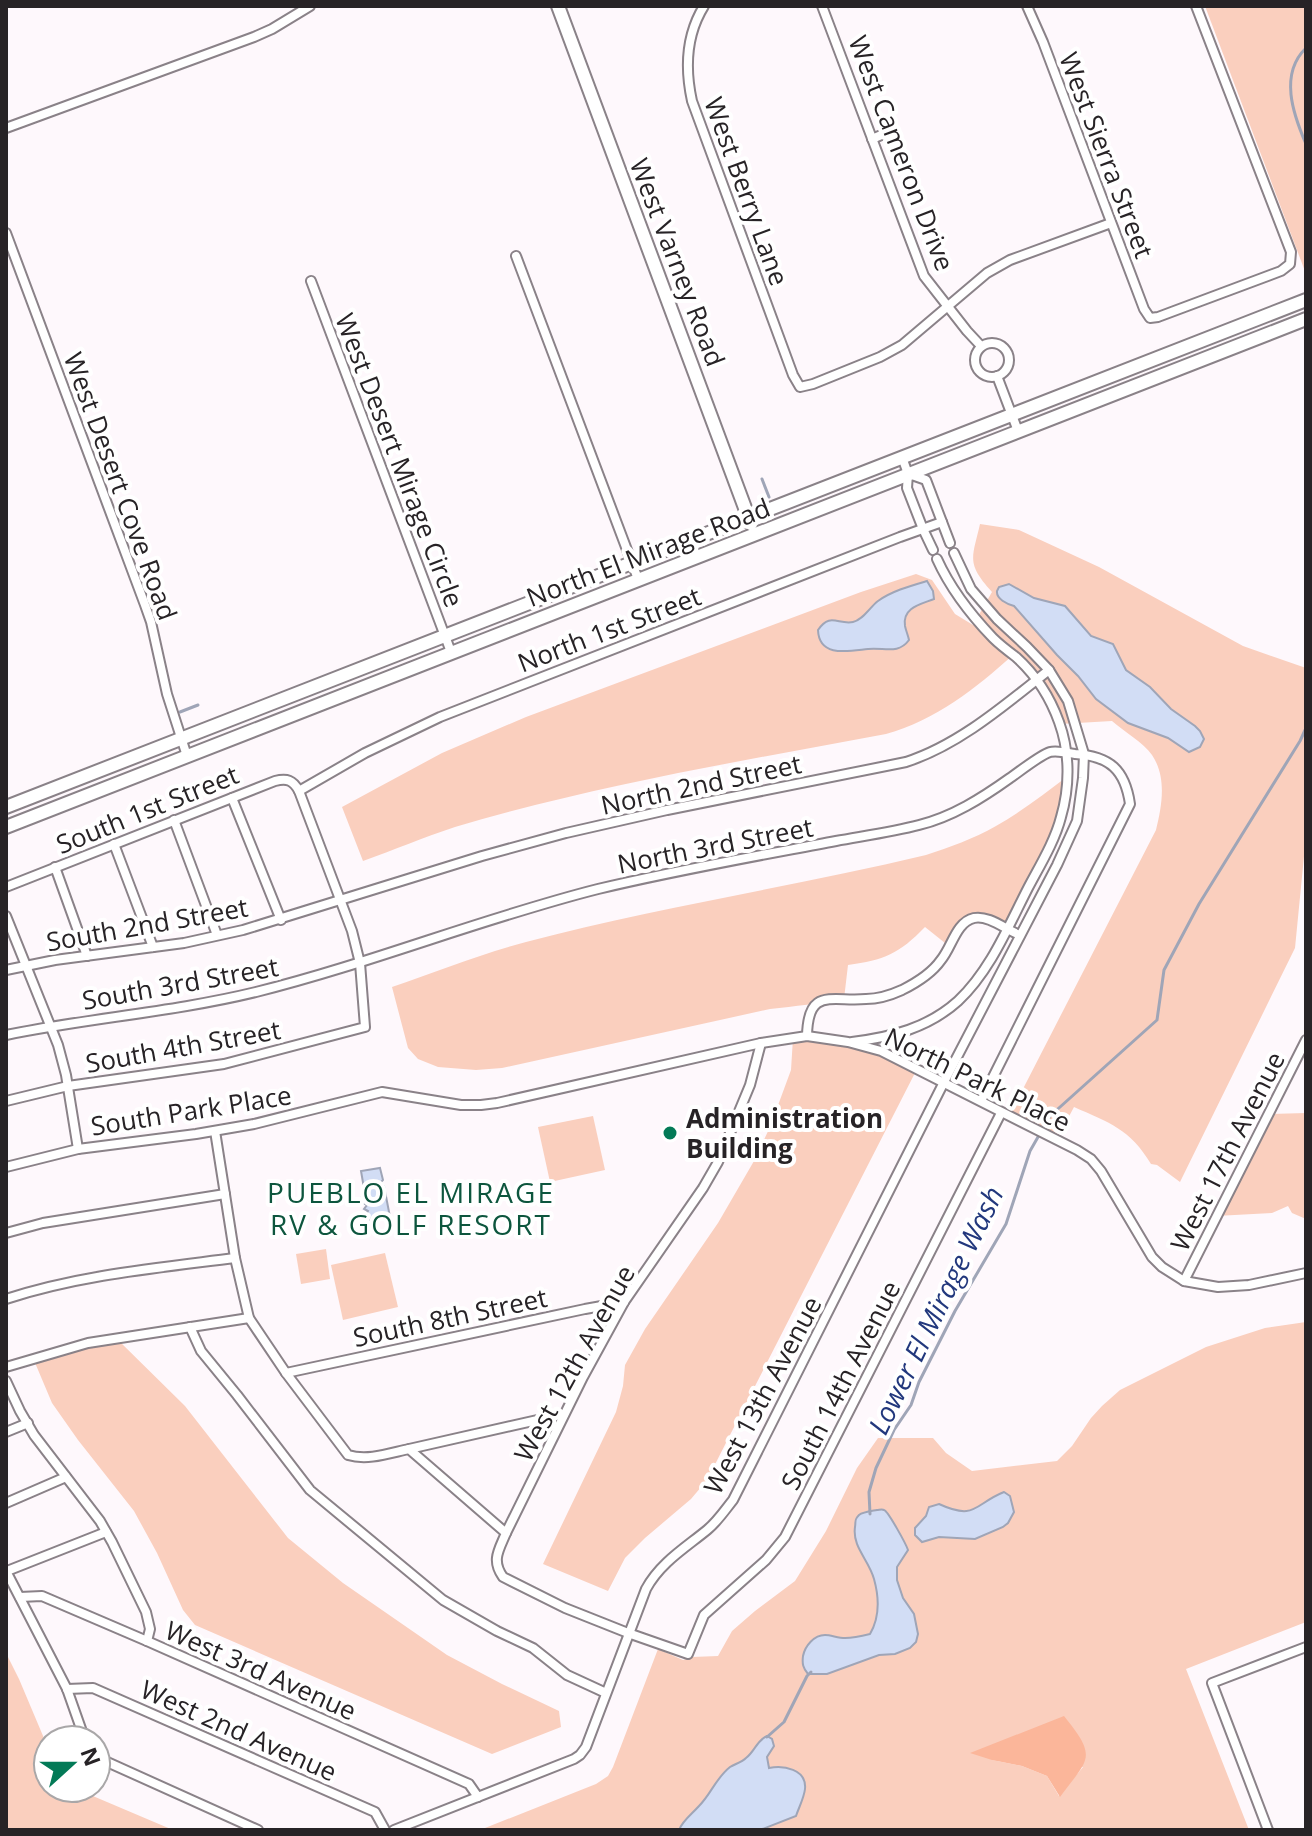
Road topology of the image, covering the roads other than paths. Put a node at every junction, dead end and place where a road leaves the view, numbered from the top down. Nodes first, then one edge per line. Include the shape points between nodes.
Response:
1 (310, 6) edge
2 (558, 6) edge
3 (704, 6) edge
4 (822, 6) edge
5 (1027, 6) edge
6 (1196, 6) edge
7 (6, 128) edge
8 (893, 130) dead end
9 (872, 139) junction
10 (1111, 223) junction
11 (6, 233) edge
12 (516, 256) dead end
13 (311, 281) dead end
14 (1306, 300) edge
15 (948, 307) junction
16 (1306, 319) edge
17 (981, 346) junction
18 (997, 376) junction
19 (1012, 415) junction
20 (1018, 431) junction
21 (902, 457) junction
22 (908, 474) junction
23 (749, 517) junction
24 (942, 522) junction
25 (923, 529) junction
26 (755, 533) junction
27 (950, 543) dead end
28 (933, 550) dead end
29 (954, 553) dead end
30 (937, 559) dead end
31 (632, 564) junction
32 (638, 579) junction
33 (445, 637) junction
34 (451, 652) junction
35 (1049, 670) junction
36 (1037, 680) junction
37 (182, 739) junction
38 (1068, 753) junction
39 (1084, 754) junction
40 (187, 756) junction
41 (299, 791) junction
42 (232, 798) junction
43 (6, 807) edge
44 (174, 820) junction
45 (6, 827) edge
46 (114, 844) junction
47 (55, 867) junction
48 (6, 887) edge
49 (341, 901) junction
50 (6, 916) edge
51 (281, 920) junction
52 (1006, 930) junction
53 (217, 935) junction
54 (1020, 935) junction
55 (153, 947) junction
56 (87, 956) junction
57 (360, 963) junction
58 (25, 965) junction
59 (6, 970) edge
60 (50, 1026) junction
61 (6, 1035) edge
62 (807, 1036) junction
63 (1306, 1040) edge
64 (848, 1042) junction
65 (761, 1043) junction
66 (944, 1082) junction
67 (68, 1086) junction
68 (382, 1092) joint
69 (6, 1101) edge
70 (981, 1101) junction
71 (1001, 1113) junction
72 (215, 1131) junction
73 (78, 1149) junction
74 (6, 1167) edge
75 (225, 1194) junction
76 (6, 1233) edge
77 (235, 1258) junction
78 (1306, 1273) edge
79 (1184, 1281) junction
80 (6, 1299) edge
81 (624, 1302) junction
82 (249, 1318) junction
83 (190, 1327) junction
84 (6, 1367) edge
85 (286, 1373) junction
86 (6, 1381) edge
87 (564, 1414) junction
88 (28, 1423) junction
89 (6, 1432) edge
90 (409, 1449) junction
91 (66, 1477) junction
92 (6, 1503) edge
93 (106, 1532) junction
94 (506, 1533) junction
95 (6, 1571) edge
96 (20, 1597) junction
97 (628, 1633) junction
98 (147, 1641) junction
99 (1306, 1647) edge
100 (688, 1654) joint
101 (67, 1689) junction
102 (606, 1693) junction
103 (79, 1724) edge
104 (112, 1764) edge
105 (478, 1797) junction
106 (258, 1830) edge
107 (385, 1830) edge
108 (394, 1830) edge
109 (1268, 1830) edge

1 - 7 street via 263,33
2 - 23 main road, West Varney Road
3 - 15 street, West Berry Lane via 689,42 692,101 800,387 880,357
4 - 9 street, West Cameron Drive
5 - 10 street, West Sierra Street
6 - 10 street, West Sierra Street via 1291,252 1290,264 1150,318
8 - 9 street
9 - 15 street, West Cameron Drive via 924,276
10 - 15 street via 1010,260
11 - 37 street, West Desert Cove Road via 151,622
12 - 31 street
13 - 33 street, West Desert Mirage Circle
14 - 19 main road, North El Mirage Road
15 - 17 street, West Cameron Drive
16 - 20 main road, North El Mirage Road
17 - 18 street, West Cameron Drive via 975,356 977,368
17 - 18 street, West Cameron Drive via 996,343 1008,354 1006,369
18 - 19 street, West Cameron Drive
19 - 20 street, West Cameron Drive
19 - 21 main road, North El Mirage Road
20 - 22 main road, North El Mirage Road
21 - 22 street
21 - 23 main road, North El Mirage Road
22 - 24 street via 926,480
22 - 25 street via 907,488
22 - 26 main road, North El Mirage Road
23 - 26 main road, West Varney Road
23 - 31 main road, North El Mirage Road
24 - 25 street, North 1st Street
24 - 27 street
25 - 28 street
25 - 41 street, North 1st Street via 440,717
26 - 32 main road, North El Mirage Road
29 - 35 street via 982,603
30 - 36 street via 971,615
31 - 32 street
31 - 33 main road, North El Mirage Road
32 - 34 main road, North El Mirage Road
33 - 34 street, West Desert Mirage Circle
33 - 37 main road, North El Mirage Road
34 - 40 main road, North El Mirage Road
35 - 36 street, North 2nd Street
35 - 39 street via 1068,701
36 - 38 street via 1053,706
36 - 49 street, North 2nd Street via 955,740 917,759 566,833
37 - 40 street, West Desert Cove Road
37 - 43 main road, North El Mirage Road
38 - 39 street
38 - 52 street via 1061,818
38 - 57 street, North 3rd Street via 1051,752 969,804 921,825 599,889
39 - 54 street, West 13th Avenue via 1077,821
39 - 70 street via 1112,764 1127,787 1130,804
40 - 45 main road, North El Mirage Road
41 - 42 street, South 1st Street via 285,778
41 - 49 street
42 - 44 street, South 1st Street
42 - 51 street
44 - 46 street, South 1st Street
44 - 53 street
46 - 47 street, South 1st Street
46 - 55 street
47 - 48 street, South 1st Street
47 - 56 street
49 - 51 street, South 2nd Street
49 - 57 street
50 - 58 street
51 - 53 street, South 2nd Street
52 - 54 street
52 - 62 street via 985,918 964,922 940,963 918,981 885,997 820,1001 811,1010
52 - 64 street via 970,988 938,1016 887,1038
53 - 55 street, South 2nd Street
54 - 66 street, West 13th Avenue
55 - 56 street, South 2nd Street
56 - 58 street, South 2nd Street
57 - 60 street, South 3rd Street via 252,993
57 - 67 street, South 4th Street via 365,1027 224,1064
58 - 59 street, South 2nd Street
58 - 60 street
60 - 61 street, South 3rd Street
60 - 67 street
62 - 64 street, North Park Place
62 - 65 street, North Park Place
63 - 79 street, West 17th Avenue
64 - 66 street, North Park Place via 881,1051
65 - 68 street, North Park Place via 481,1105
65 - 81 street, West 12th Avenue via 718,1162
66 - 70 street, North Park Place
66 - 97 street, West 13th Avenue via 733,1500 652,1578
67 - 69 street, South 4th Street
67 - 73 street
68 - 72 street, South Park Place
70 - 71 street, North Park Place
71 - 79 street, North Park Place via 1091,1159 1152,1257
71 - 100 street, South 14th Avenue via 785,1537 704,1615
72 - 73 street, South Park Place
72 - 75 street
73 - 74 street, South Park Place
75 - 76 street
75 - 77 street
77 - 80 street via 103,1274
77 - 82 street
78 - 79 street, North Park Place via 1249,1285
81 - 85 street, South 8th Street
81 - 87 street, West 12th Avenue
82 - 83 street
82 - 85 street
83 - 84 street via 88,1343
83 - 102 street via 201,1351 310,1490 443,1600
85 - 90 street via 348,1455
86 - 88 street
87 - 90 street
87 - 94 street, West 12th Avenue
88 - 89 street
88 - 91 street
90 - 94 street
91 - 92 street
91 - 93 street
93 - 95 street
93 - 98 street via 146,1612
94 - 97 street, West 12th Avenue via 496,1557 503,1577
95 - 96 street
96 - 98 street, West 3rd Avenue via 42,1596
96 - 101 street
97 - 100 street, West 12th Avenue
97 - 102 street, West 13th Avenue
98 - 105 street, West 3rd Avenue via 469,1784
99 - 109 street via 1212,1683
101 - 103 street
101 - 107 street, West 2nd Avenue via 93,1688 375,1812
102 - 105 street, West 13th Avenue via 580,1755
104 - 106 street
105 - 108 street

